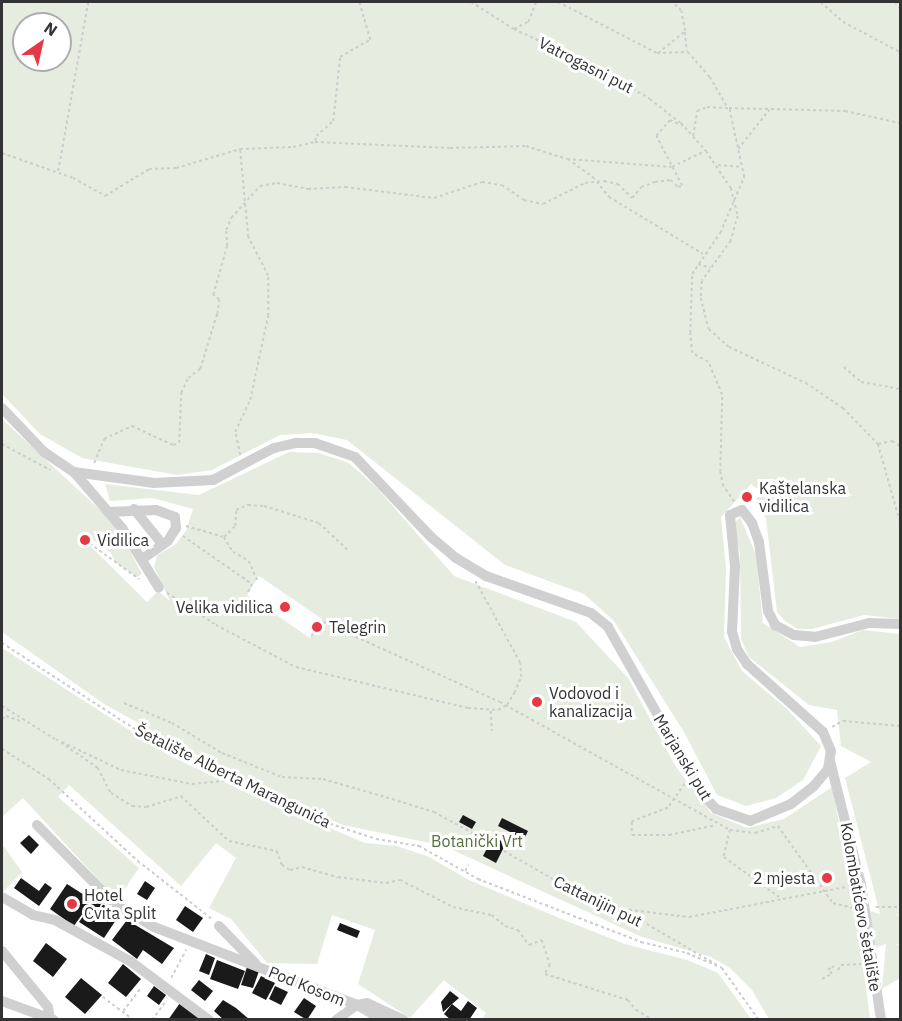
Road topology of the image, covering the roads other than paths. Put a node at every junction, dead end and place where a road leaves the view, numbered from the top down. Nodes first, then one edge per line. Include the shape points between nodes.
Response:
1 (2, 408) edge
2 (74, 472) junction
3 (134, 509) junction
4 (109, 512) junction
5 (162, 544) junction
6 (142, 558) junction
7 (159, 588) road end
8 (900, 624) edge
9 (830, 761) junction
10 (38, 825) dead end
11 (3, 903) edge
12 (219, 926) road end
13 (2, 951) edge
14 (258, 966) junction
15 (2, 1001) edge
16 (357, 1005) junction
17 (51, 1019) edge
18 (209, 1020) edge
19 (336, 1020) edge
20 (383, 1020) edge
21 (403, 1020) edge
22 (881, 1020) edge

1 - 2 street, Marjanski put via 44,452
2 - 4 street, Marjanski put
2 - 9 street, Marjanski put via 182,485 213,480 296,442 336,448 355,457 431,537 470,566 519,589 591,613 608,627 716,809 750,821 791,804 813,787
3 - 4 street
3 - 5 street
3 - 5 street via 171,514 176,527
4 - 6 street, Marjanski put
5 - 6 street
6 - 7 street, Marjanski put
8 - 9 street via 868,623 815,638 794,635 775,625 768,611 759,542 747,513 736,510 730,515 735,566 732,632 737,648 747,664 823,732
9 - 22 street, Kolombatićevo šetalište via 861,884
10 - 14 street, Pod Kosom via 115,904 198,946
11 - 18 street via 56,920 169,988
12 - 14 street, Pod Kosom
13 - 17 street via 43,1000
14 - 16 street, Pod Kosom
15 - 17 street
16 - 19 street
16 - 20 street, Pod Kosom
16 - 21 street, Pod Kosom via 383,1008

